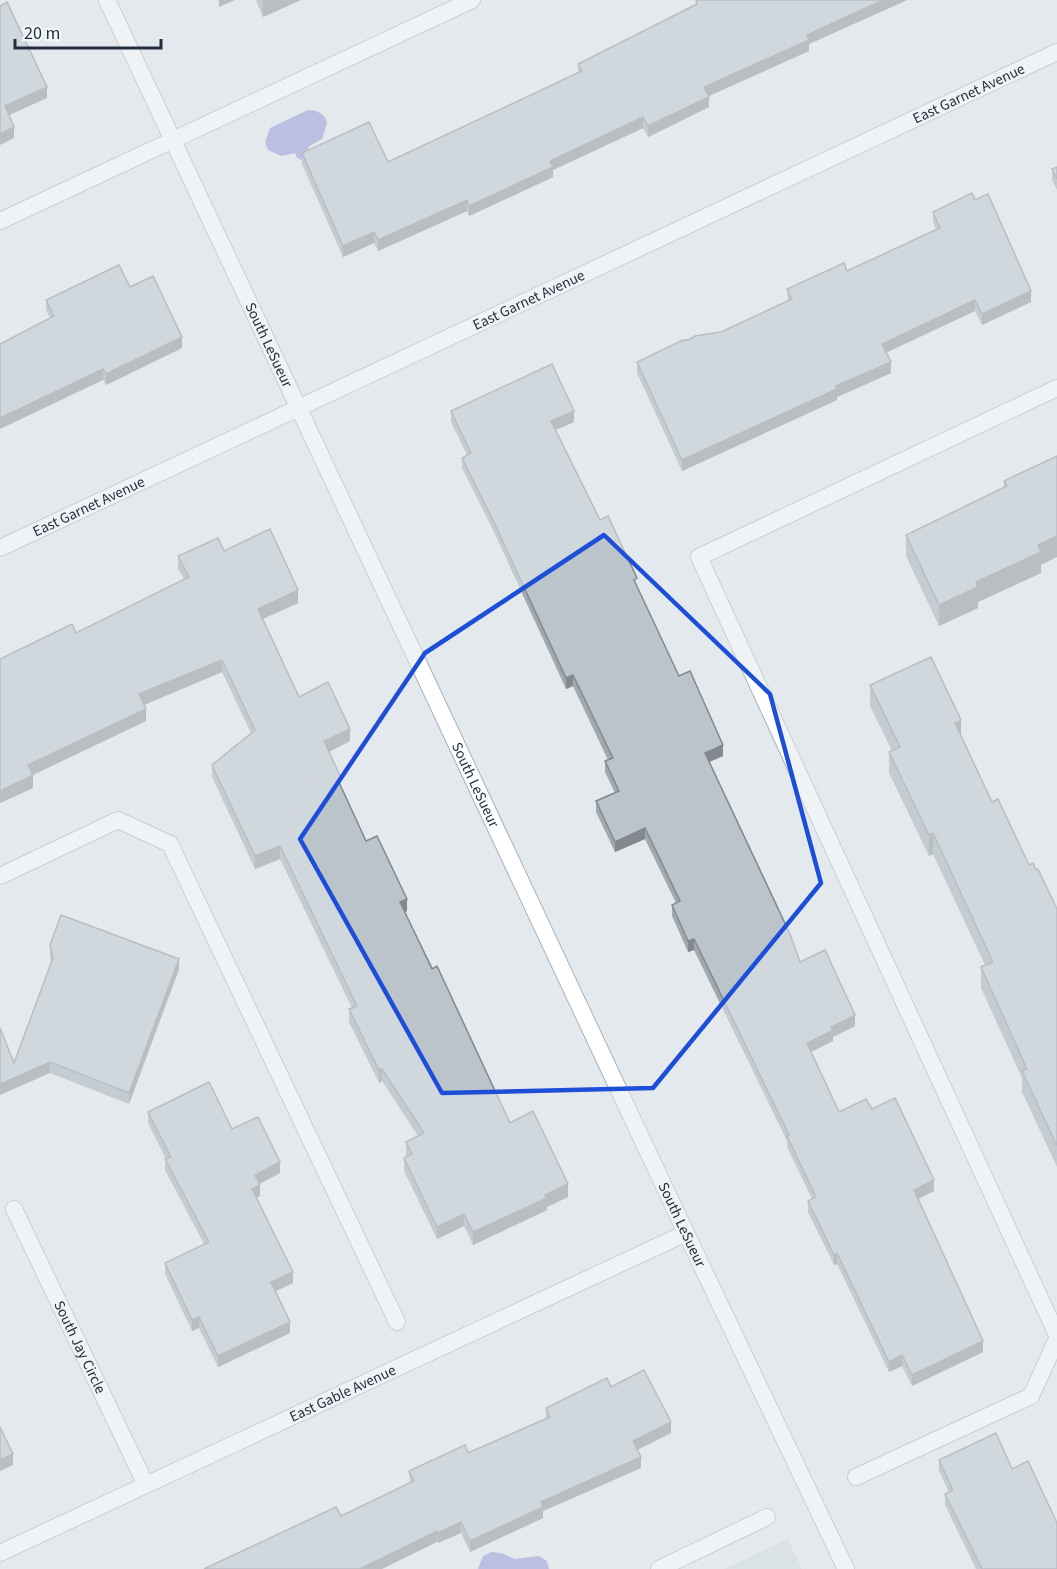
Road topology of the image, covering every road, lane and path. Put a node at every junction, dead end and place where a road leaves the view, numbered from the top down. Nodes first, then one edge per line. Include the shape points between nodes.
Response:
1 (107, 0) edge
2 (472, 0) edge
3 (1057, 52) edge
4 (174, 140) junction
5 (0, 221) edge
6 (1057, 388) edge
7 (299, 408) junction
8 (0, 548) edge
9 (0, 876) edge
10 (14, 1209) dead end
11 (686, 1233) junction
12 (397, 1322) dead end
13 (1057, 1337) edge
14 (856, 1477) dead end
15 (146, 1485) junction
16 (767, 1517) dead end
17 (0, 1554) edge
18 (660, 1569) edge
19 (846, 1569) edge

1 - 4 street, South LeSueur
2 - 4 street
3 - 7 street, East Garnet Avenue
4 - 5 street
4 - 7 street, South LeSueur
6 - 13 street via 699,557
7 - 8 street, East Garnet Avenue
7 - 11 street, South LeSueur
9 - 12 street via 118,820 170,844
10 - 15 street, South Jay Circle
11 - 15 street, East Gable Avenue
11 - 19 street, South LeSueur
13 - 14 street via 1031,1396
15 - 17 street, East Gable Avenue
16 - 18 street

